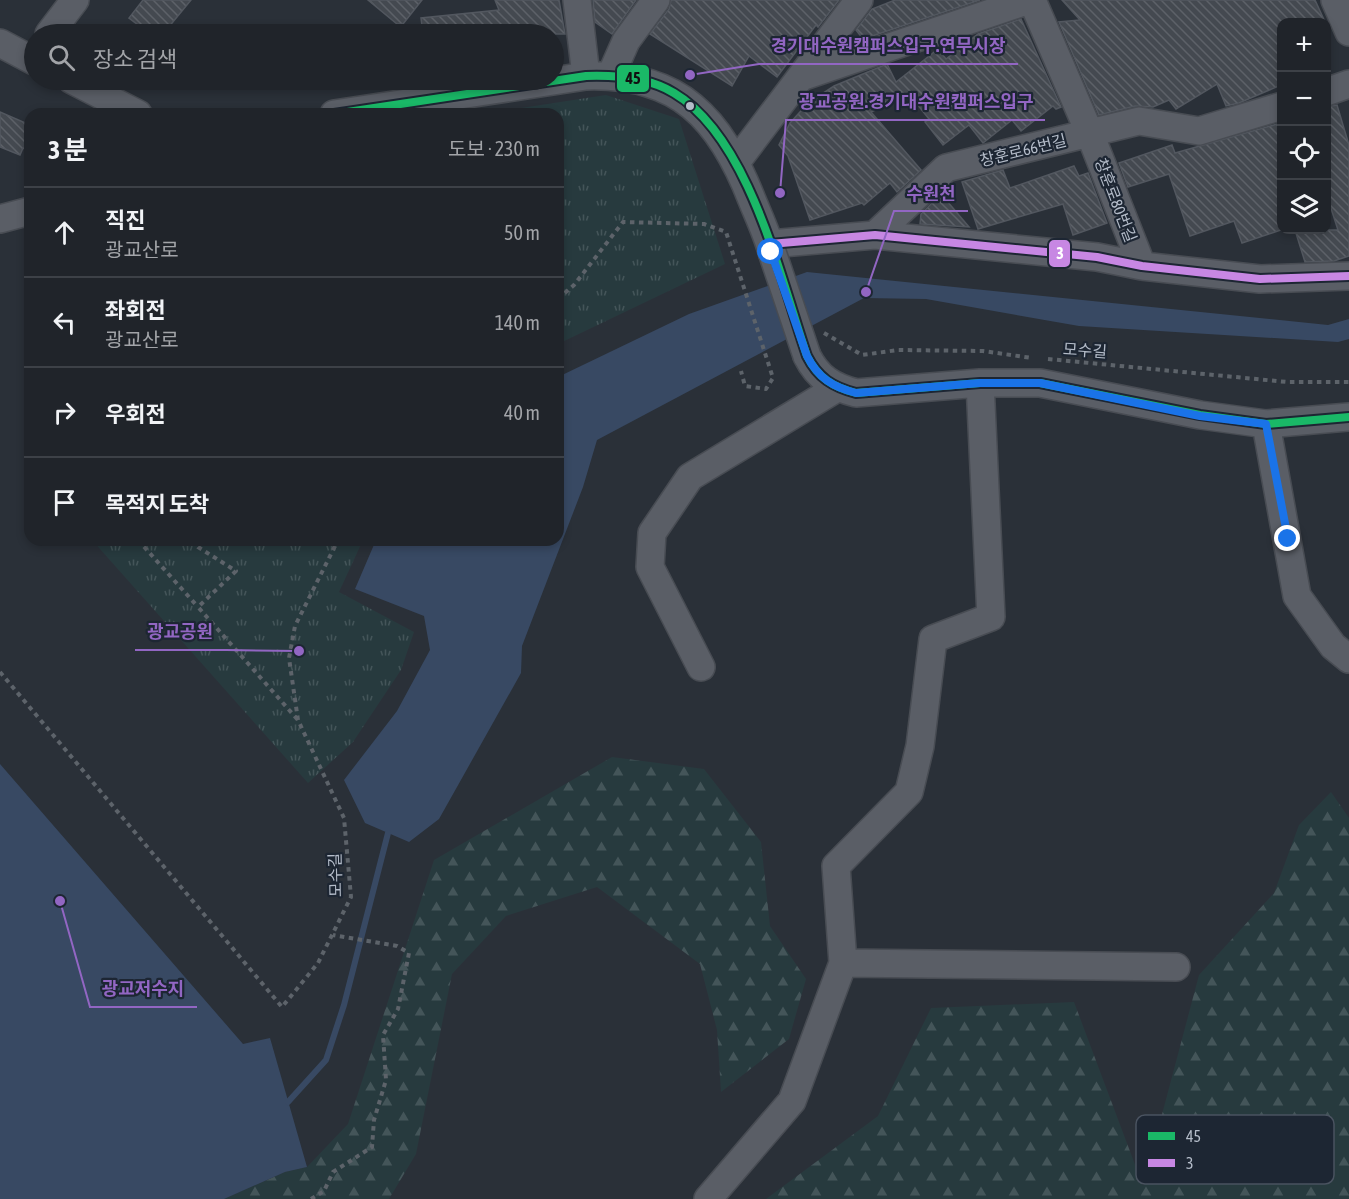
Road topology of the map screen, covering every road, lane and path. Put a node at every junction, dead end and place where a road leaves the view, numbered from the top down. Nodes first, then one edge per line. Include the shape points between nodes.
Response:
1 (75, 0) edge
2 (577, 0) edge
3 (656, 0) edge
4 (859, 0) edge
5 (1030, 0) edge
6 (1335, 0) edge
7 (57, 24) edge
8 (1349, 32) edge
9 (0, 43) edge
10 (24, 55) edge
11 (598, 75) junction
12 (801, 77) junction
13 (564, 80) edge
14 (91, 90) edge
15 (496, 90) edge
16 (1277, 107) edge
17 (126, 108) edge
18 (375, 108) edge
19 (1090, 134) junction
20 (737, 161) junction
21 (24, 213) edge
22 (0, 219) edge
23 (875, 235) junction
24 (771, 248) junction
25 (1142, 266) junction
26 (1349, 276) edge
27 (564, 294) edge
28 (824, 333) dead end
29 (741, 371) dead end
30 (1349, 382) edge
31 (980, 383) junction
32 (837, 388) junction
33 (1349, 417) edge
34 (1266, 424) junction
35 (143, 546) edge
36 (197, 546) edge
37 (335, 546) edge
38 (198, 607) junction
39 (1349, 659) edge
40 (701, 668) dead end
41 (0, 672) edge
42 (297, 720) junction
43 (332, 935) junction
44 (843, 963) junction
45 (1176, 967) dead end
46 (311, 1199) edge
47 (708, 1199) edge

1 - 7 street
2 - 11 street
3 - 11 street
4 - 12 street
5 - 12 street, 창훈로66번길
5 - 19 street, 창훈로66번길
6 - 8 street
9 - 10 street
11 - 13 street
11 - 20 street via 646,81 674,93 701,114
12 - 20 street
14 - 17 street
15 - 18 street
16 - 19 street, 창훈로66번길 via 1199,131 1139,121
19 - 23 street, 창훈로66번길 via 946,168
19 - 25 street, 창훈로80번길
20 - 24 street
21 - 22 street
23 - 24 street, 창훈로80번길
23 - 25 street, 창훈로80번길 via 1097,257
24 - 32 street, bridge via 807,356 817,374
25 - 26 street, 창훈로80번길 via 1260,279
27 - 29 path via 623,222 704,224 726,232 773,378 766,389 745,386
28 - 30 path, 모수길 via 862,355 898,350 983,351 1287,382
31 - 32 street via 856,393
31 - 34 street via 1040,383 1200,416
31 - 44 street via 991,617 933,639 920,746 909,792 836,866
32 - 40 street via 690,477 652,533 650,567
33 - 34 street
34 - 39 street via 1297,596 1333,646
35 - 38 path
36 - 38 path via 236,571
37 - 42 path, 모수길 via 295,626 290,658
38 - 42 path
41 - 43 path, 모수길 via 282,1006 318,963
42 - 43 path, 모수길 via 344,818 351,897
43 - 46 path via 397,945 409,953 398,1009 383,1035 386,1080 374,1120 372,1147 333,1172 324,1191
44 - 45 street
44 - 47 street via 792,1101

